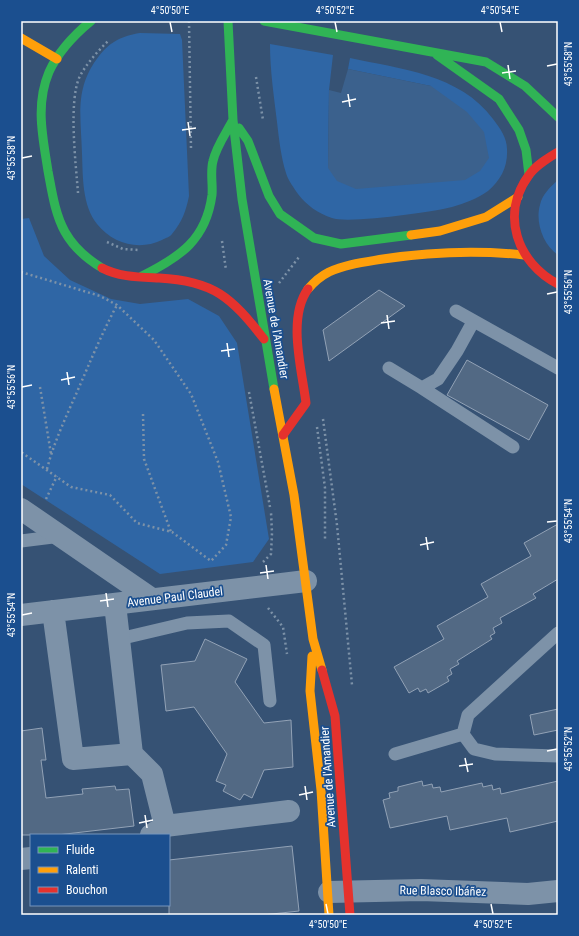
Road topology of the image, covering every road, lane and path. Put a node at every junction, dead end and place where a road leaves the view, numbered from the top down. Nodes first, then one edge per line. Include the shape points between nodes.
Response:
1 (91, 21) edge
2 (189, 21) edge
3 (228, 21) edge
4 (264, 21) edge
5 (21, 38) edge
6 (109, 40) dead end
7 (431, 51) junction
8 (57, 59) junction
9 (558, 118) edge
10 (233, 120) junction
11 (558, 152) edge
12 (191, 154) dead end
13 (529, 175) junction
14 (78, 194) dead end
15 (518, 197) junction
16 (221, 234) dead end
17 (314, 238) junction
18 (103, 240) dead end
19 (145, 251) dead end
20 (524, 254) junction
21 (21, 272) edge
22 (141, 276) junction
23 (227, 278) dead end
24 (558, 284) edge
25 (117, 304) junction
26 (260, 307) junction
27 (456, 311) dead end
28 (473, 322) junction
29 (265, 339) junction
30 (389, 368) dead end
31 (558, 368) edge
32 (248, 385) dead end
33 (40, 387) dead end
34 (422, 388) junction
35 (143, 414) dead end
36 (322, 417) dead end
37 (317, 426) dead end
38 (283, 435) junction
39 (514, 447) dead end
40 (21, 452) edge
41 (51, 454) junction
42 (47, 469) junction
43 (21, 509) edge
44 (172, 532) junction
45 (61, 536) junction
46 (326, 540) dead end
47 (21, 541) edge
48 (306, 581) junction
49 (265, 586) junction
50 (152, 599) junction
51 (115, 604) junction
52 (53, 611) junction
53 (21, 615) edge
54 (558, 633) edge
55 (119, 639) junction
56 (313, 639) junction
57 (288, 658) dead end
58 (352, 690) dead end
59 (270, 701) dead end
60 (463, 734) junction
61 (132, 754) junction
62 (395, 754) dead end
63 (558, 756) edge
64 (288, 811) dead end
65 (158, 830) edge
66 (558, 891) edge
67 (338, 892) junction
68 (329, 915) edge
69 (350, 915) edge

1 - 8 main road via 67,44
2 - 12 path
3 - 10 main road, Avenue de l'Amandier
4 - 7 main road
5 - 8 main road
6 - 14 path via 95,54 79,78 73,108
7 - 9 main road via 486,62 505,71 530,89
7 - 13 main road via 499,99 519,130 526,150
8 - 22 main road via 46,79 41,125 52,192 61,224 74,244 91,262 107,270
10 - 17 main road via 248,141 269,196 280,214
10 - 22 main road via 212,163 212,194 206,219 195,242 170,263
10 - 26 main road, Avenue de l'Amandier via 242,199
11 - 13 main road
13 - 15 main road
15 - 17 main road via 486,216 440,231 341,244
15 - 20 main road via 515,217 517,236
16 - 23 path
17 - 26 path
18 - 19 path via 123,249
20 - 24 main road via 544,276
20 - 38 main road via 489,250 424,253 371,261 330,271 315,282 303,297 298,316 306,403
21 - 25 path via 100,296
22 - 29 main road via 187,280 209,287 222,294 239,309
25 - 41 path
25 - 44 path via 154,340 190,394 220,468 231,517 226,545 211,561
26 - 29 main road, Avenue de l'Amandier
27 - 28 lane
28 - 31 lane
28 - 34 lane via 438,379
29 - 38 main road, Avenue de l'Amandier
30 - 34 lane
32 - 49 path via 270,509 270,554 262,562
33 - 41 path
34 - 39 lane
35 - 44 path via 144,459
36 - 58 path via 337,525
37 - 46 path via 326,488
38 - 48 main road, Avenue de l'Amandier
40 - 42 path
41 - 42 path
42 - 44 path via 71,487 110,495 137,523
43 - 45 street
45 - 47 lane
45 - 50 street
48 - 49 street, Avenue Paul Claudel
48 - 56 main road, Avenue de l'Amandier
49 - 50 street, Avenue Paul Claudel
49 - 57 path via 268,609 283,627
50 - 51 street, Avenue Paul Claudel
51 - 52 street, Avenue Paul Claudel
51 - 55 street
52 - 53 street, Avenue Paul Claudel
52 - 61 street via 73,759
54 - 60 lane via 468,715
55 - 59 lane via 187,623 229,621 264,645
55 - 61 street
56 - 67 main road, Avenue de l'Amandier via 310,691 321,790
56 - 67 main road, Avenue de l'Amandier via 335,716
60 - 62 lane
60 - 63 lane via 474,749 495,754
61 - 65 street via 152,774
64 - 65 street
66 - 67 street, Rue Blasco Ibáñez via 528,894 421,890
67 - 68 main road, Avenue de l'Amandier
67 - 69 main road, Avenue de l'Amandier

